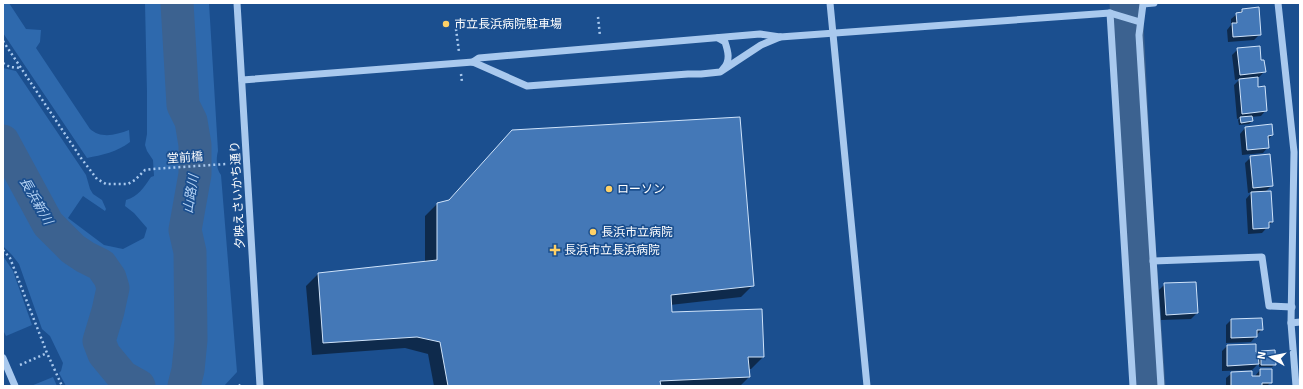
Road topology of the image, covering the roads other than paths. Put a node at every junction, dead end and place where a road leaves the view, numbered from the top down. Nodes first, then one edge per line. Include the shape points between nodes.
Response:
1 (237, 3) edge
2 (830, 3) edge
3 (1154, 3) edge
4 (1278, 3) edge
5 (1110, 13) junction
6 (1140, 22) junction
7 (833, 33) junction
8 (780, 37) junction
9 (717, 38) junction
10 (473, 62) junction
11 (720, 72) junction
12 (242, 80) junction
13 (1297, 152) edge
14 (1153, 261) junction
15 (1292, 307) junction
16 (1300, 322) edge
17 (1291, 323) junction
18 (3, 358) edge
19 (15, 386) edge
20 (260, 386) edge
21 (867, 386) edge
22 (1133, 386) edge
23 (1161, 386) edge
24 (1296, 386) edge

1 - 12 street, 夕映えさいかち通り
2 - 7 street
3 - 6 street via 1143,4
4 - 13 street
5 - 6 street
5 - 7 street
5 - 22 street
6 - 14 street
7 - 8 street
7 - 21 street
8 - 9 street via 760,34
8 - 11 street via 761,45
9 - 10 street via 479,58
9 - 11 street via 725,42 728,49 727,65
10 - 11 street via 527,86
10 - 12 street
12 - 20 street, 夕映えさいかち通り
13 - 15 street
14 - 15 street via 1262,257 1269,306
14 - 23 street
15 - 17 street
16 - 17 street
17 - 24 street
18 - 19 street

